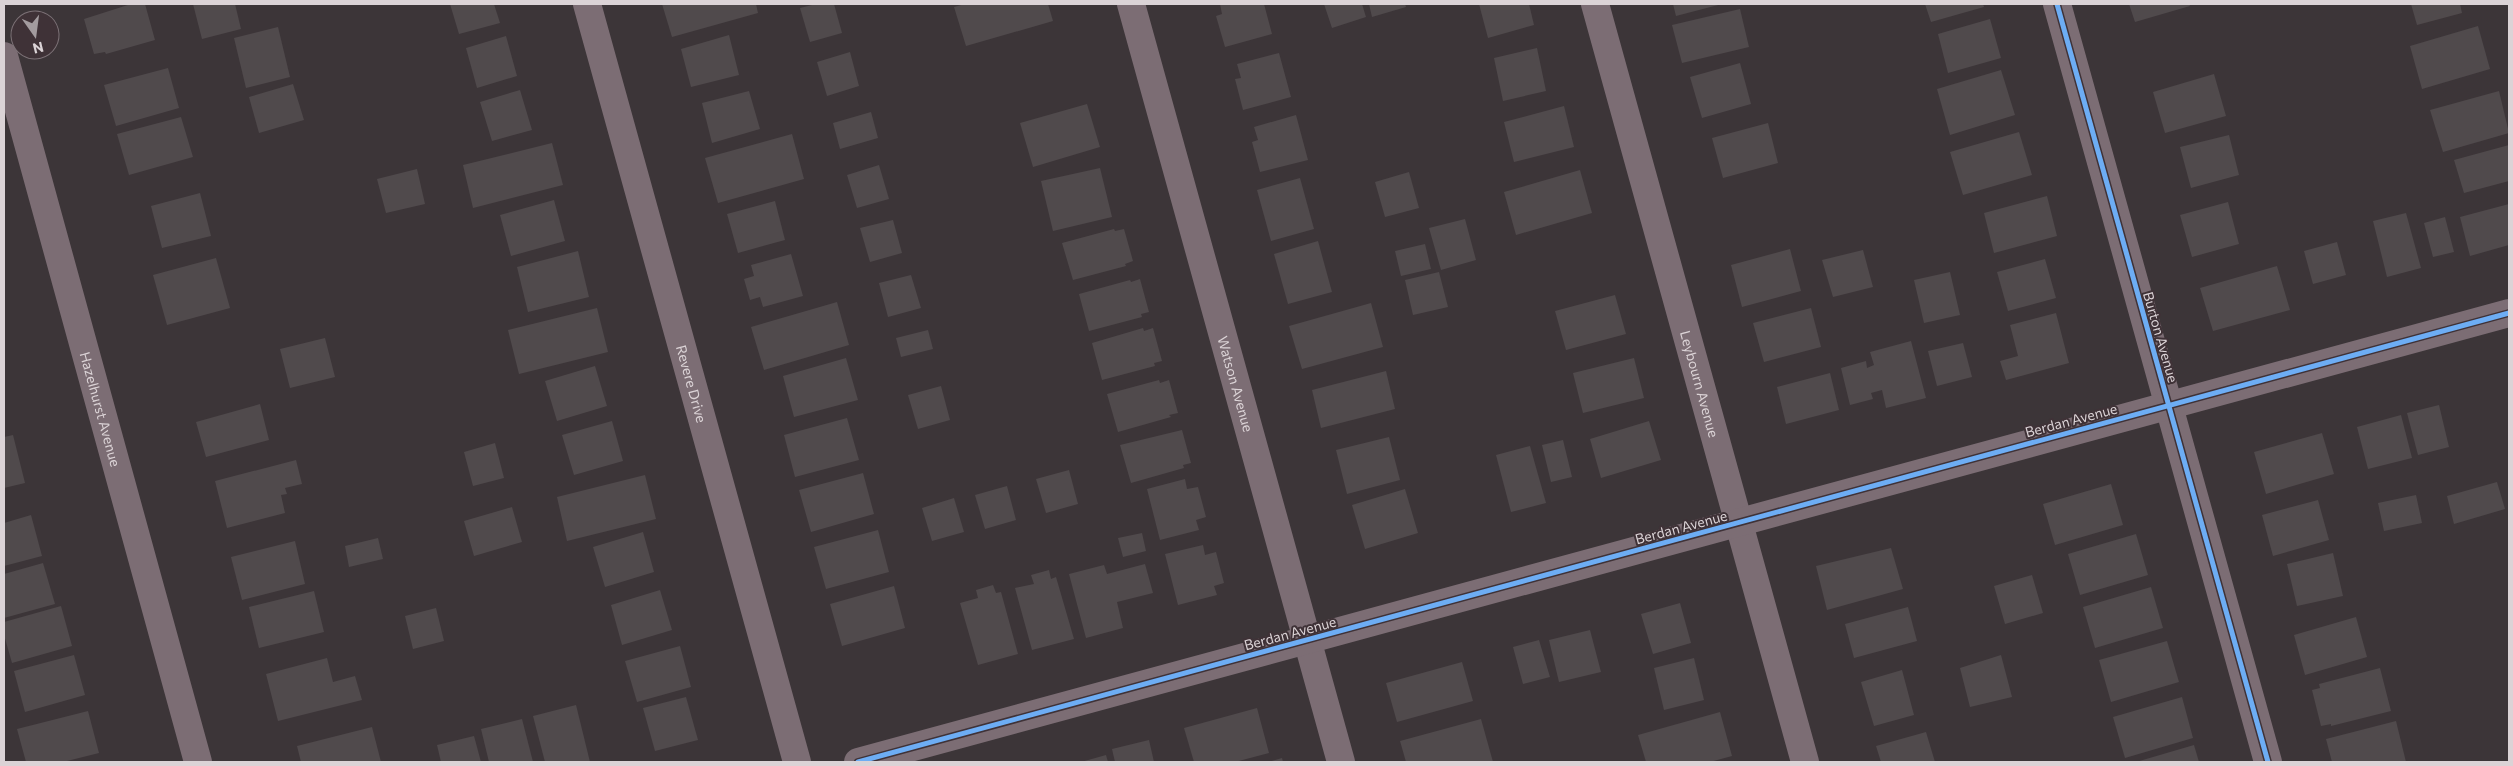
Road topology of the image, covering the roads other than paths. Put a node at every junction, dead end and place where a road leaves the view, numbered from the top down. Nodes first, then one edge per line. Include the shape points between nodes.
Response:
1 (587, 4) edge
2 (1131, 4) edge
3 (1595, 4) edge
4 (2057, 4) edge
5 (4, 56) edge
6 (2509, 313) edge
7 (2169, 406) junction
8 (1738, 523) junction
9 (1307, 640) junction
10 (198, 762) edge
11 (797, 762) edge
12 (858, 762) edge
13 (1341, 762) edge
14 (1805, 762) edge
15 (2268, 762) edge

1 - 11 street, Revere Drive
2 - 9 street, Watson Avenue
3 - 8 street, Leybourn Avenue
4 - 7 street, Burton Avenue
5 - 10 street, Hazelhurst Avenue
6 - 7 street, Berdan Avenue
7 - 8 street, Berdan Avenue
7 - 15 street, Burton Avenue
8 - 9 street, Berdan Avenue
8 - 14 street, Leybourn Avenue
9 - 12 street, Berdan Avenue
9 - 13 street, Watson Avenue

